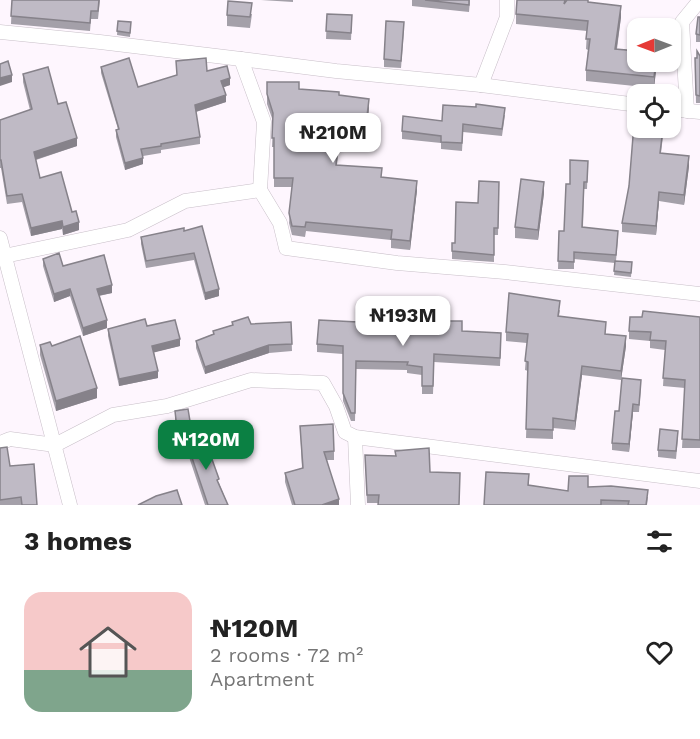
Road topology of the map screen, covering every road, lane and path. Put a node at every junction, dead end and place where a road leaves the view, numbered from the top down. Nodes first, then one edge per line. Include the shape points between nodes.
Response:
1 (507, 0) edge
2 (700, 0) edge
3 (0, 32) edge
4 (241, 59) junction
5 (481, 85) junction
6 (627, 104) edge
7 (694, 112) edge
8 (260, 190) junction
9 (0, 238) edge
10 (3, 256) edge
11 (700, 294) edge
12 (355, 437) junction
13 (0, 443) edge
14 (55, 445) junction
15 (700, 481) edge
16 (70, 505) edge
17 (358, 505) edge

1 - 5 street via 507,17
2 - 7 street via 682,22
3 - 4 street
4 - 5 street
4 - 8 street via 264,122
5 - 6 street
8 - 10 street via 185,201 128,230
8 - 11 street via 280,224 286,248
9 - 10 street
10 - 14 street
12 - 14 street via 345,432 323,383 251,381 167,406 113,415
12 - 15 street
12 - 17 street
13 - 14 street via 10,439
14 - 16 street

